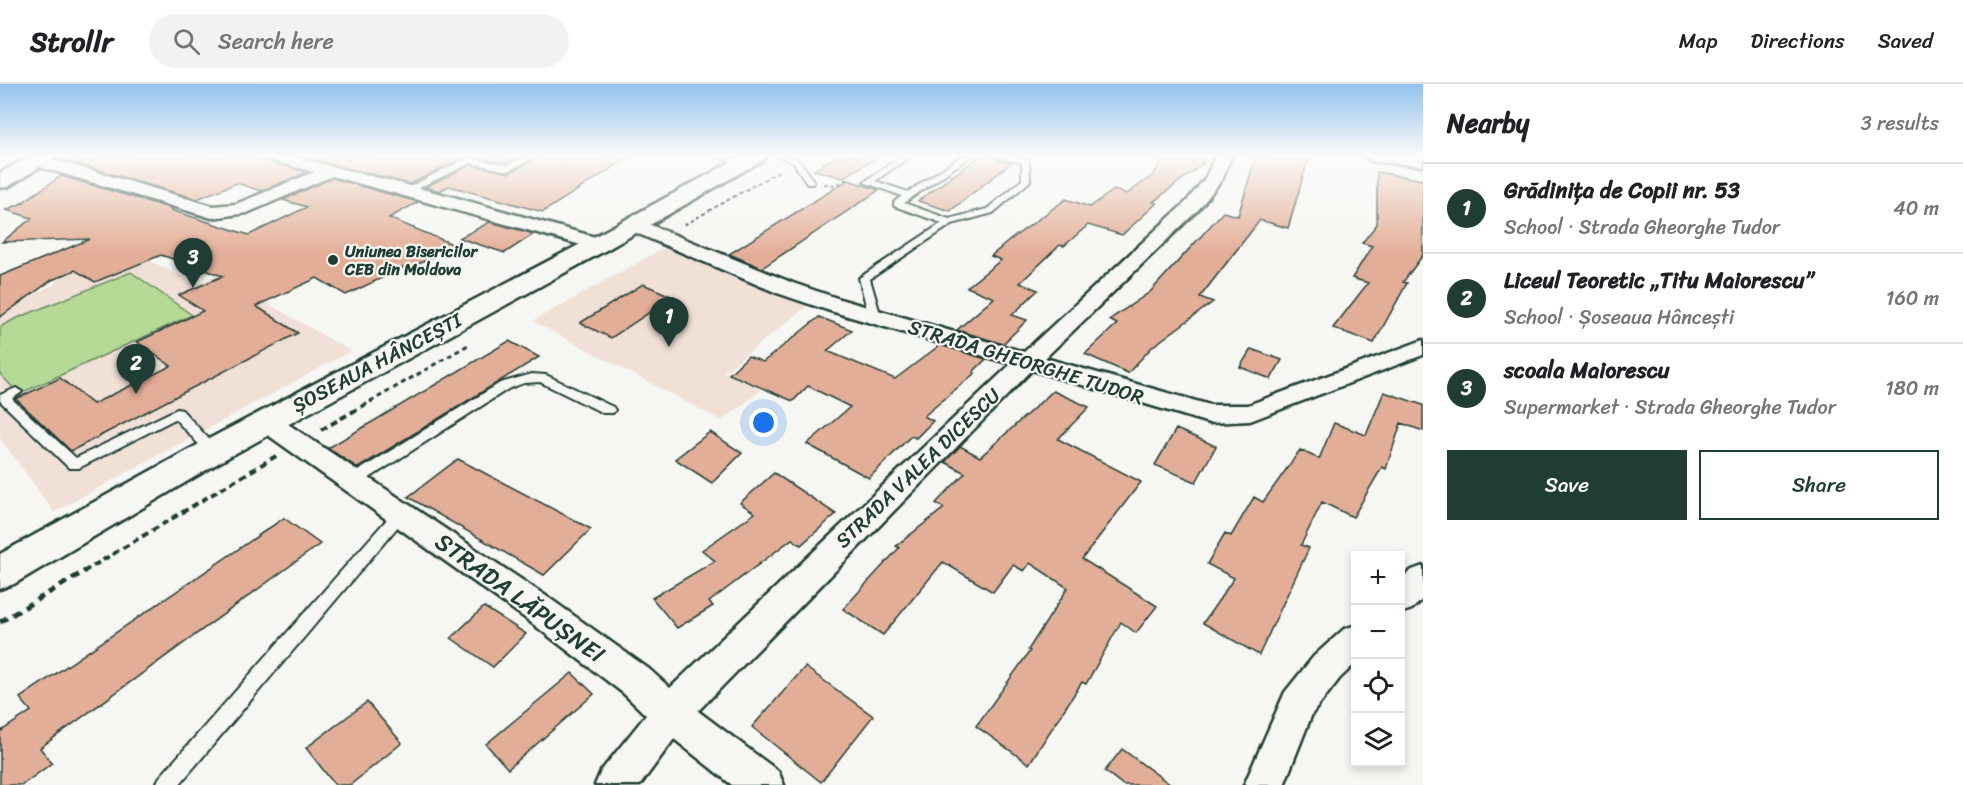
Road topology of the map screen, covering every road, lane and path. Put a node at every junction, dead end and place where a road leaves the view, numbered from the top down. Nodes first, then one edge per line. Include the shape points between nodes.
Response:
1 (138, 189) edge
2 (288, 189) edge
3 (402, 189) edge
4 (691, 189) edge
5 (747, 189) edge
6 (889, 189) edge
7 (918, 189) edge
8 (1017, 189) edge
9 (1206, 189) edge
10 (407, 190) joint
11 (909, 195) junction
12 (949, 222) junction
13 (634, 225) junction
14 (663, 236) junction
15 (599, 244) junction
16 (875, 317) junction
17 (471, 343) dead end
18 (1423, 347) edge
19 (1026, 363) junction
20 (16, 392) dead end
21 (608, 410) dead end
22 (267, 422) junction
23 (299, 442) junction
24 (213, 451) junction
25 (355, 480) junction
26 (401, 513) junction
27 (0, 573) edge
28 (1423, 579) edge
29 (1405, 595) edge
30 (0, 622) edge
31 (1351, 645) edge
32 (671, 713) junction
33 (166, 785) edge
34 (615, 785) edge
35 (764, 785) edge
36 (1264, 785) edge

1 - 2 street via 212,212 240,209
3 - 10 street
4 - 13 main road, ȘOSEAUA HÂNCEȘTI
5 - 14 path
6 - 11 lane
7 - 11 lane
8 - 12 lane via 990,211
9 - 19 street, STRADA VALEA DICESCU
10 - 15 street
11 - 12 lane via 897,204
12 - 16 lane via 864,278
13 - 14 street, STRADA GHEORGHE TUDOR
13 - 15 main road, ȘOSEAUA HÂNCEȘTI
14 - 16 street, STRADA GHEORGHE TUDOR via 785,288
15 - 22 main road, ȘOSEAUA HÂNCEȘTI
16 - 19 street, STRADA GHEORGHE TUDOR
17 - 23 path
18 - 19 street, STRADA GHEORGHE TUDOR via 1250,413 1228,415 1196,412
19 - 32 street, STRADA VALEA DICESCU
20 - 24 lane via 4,398 74,465 177,413
21 - 25 lane via 542,378 519,380
22 - 23 street, STRADA LĂPUȘNEI
22 - 24 main road, ȘOSEAUA HÂNCEȘTI
23 - 25 street, STRADA LĂPUȘNEI
23 - 30 path
24 - 27 main road, ȘOSEAUA HÂNCEȘTI
25 - 26 street, STRADA LĂPUȘNEI
26 - 32 street, STRADA LĂPUȘNEI via 609,661
26 - 33 lane
28 - 29 street
31 - 36 street via 1327,667 1298,704
32 - 34 street, STRADA VALEA DICESCU
32 - 35 street, STRADA LĂPUȘNEI

